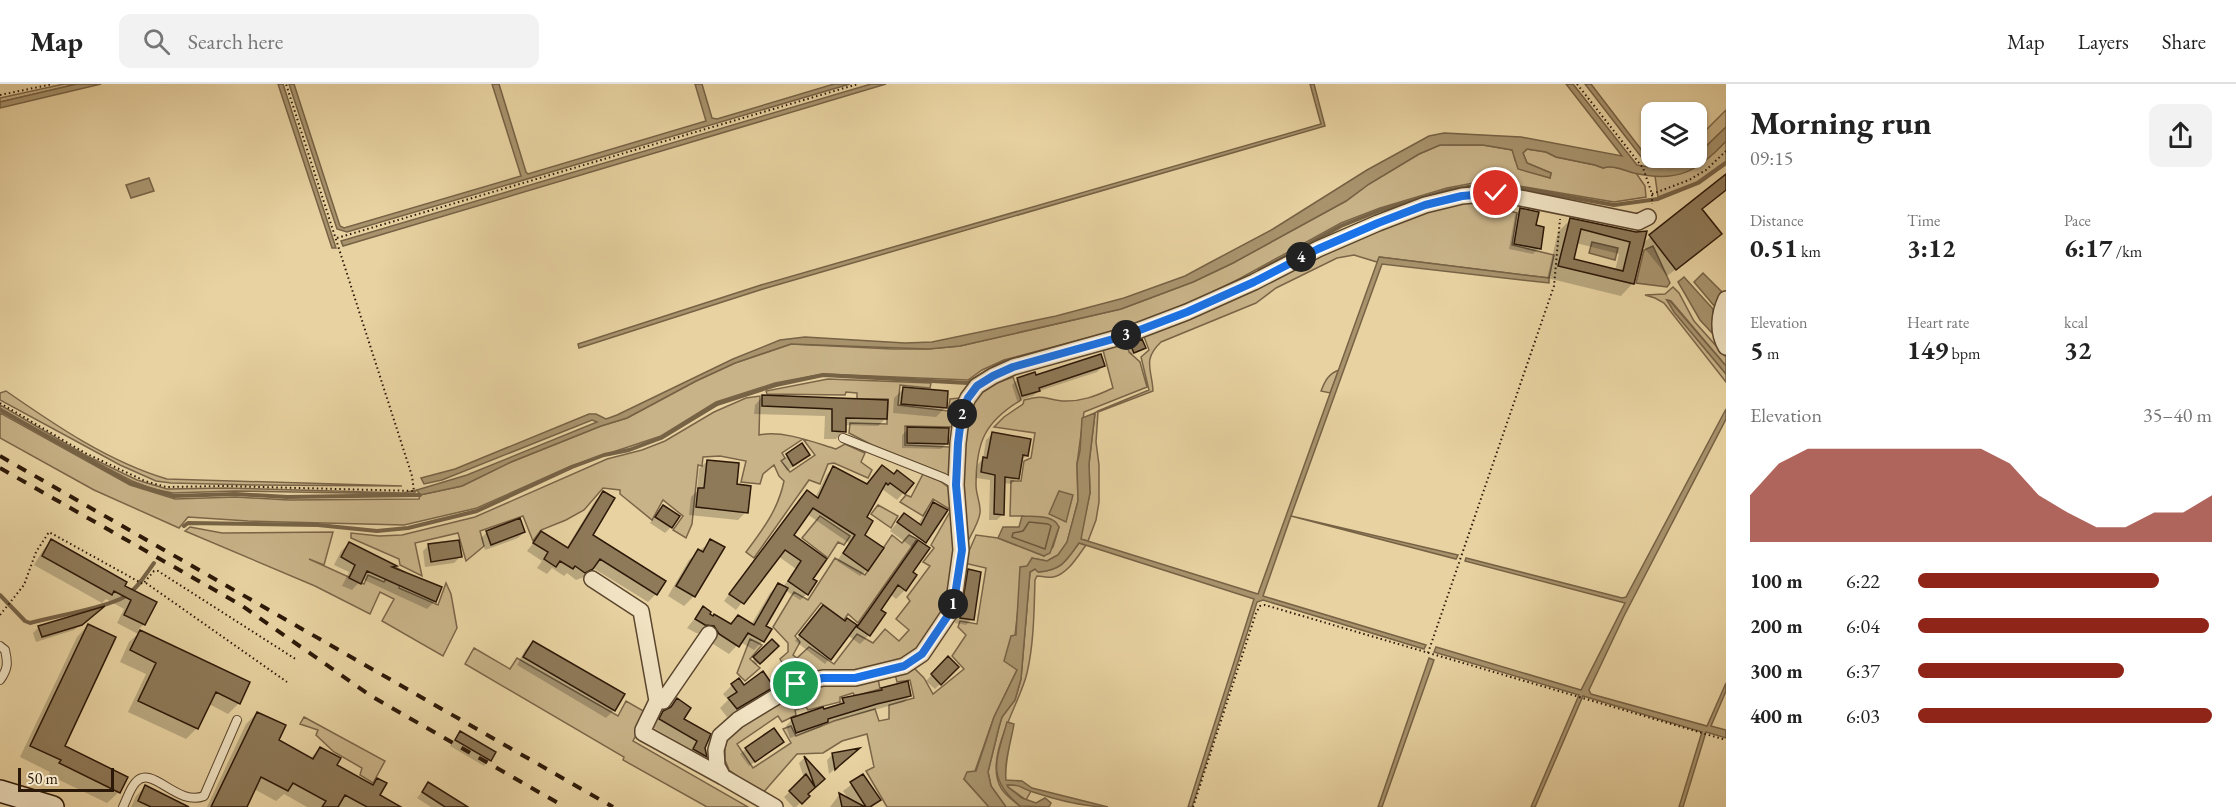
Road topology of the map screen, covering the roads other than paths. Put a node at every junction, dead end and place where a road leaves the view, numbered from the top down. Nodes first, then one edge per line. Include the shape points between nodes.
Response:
1 (1650, 211) road end
2 (1726, 299) edge
3 (1726, 347) edge
4 (843, 438) dead end
5 (956, 485) junction
6 (592, 579) dead end
7 (709, 634) dead end
8 (0, 646) edge
9 (0, 680) edge
10 (657, 701) junction
11 (237, 720) dead end
12 (723, 777) junction
13 (0, 791) edge
14 (53, 807) edge
15 (123, 807) edge
16 (775, 807) edge

1 - 5 street via 1638,222 1496,193 1425,205 1318,249 1187,312 1124,336 1013,367 977,386 968,398 962,411
2 - 3 street via 1719,320
4 - 5 lane
5 - 12 street via 962,550 953,608 922,654 904,666 855,678 823,678 796,684 773,697 720,736 717,766
6 - 10 street via 641,611
7 - 10 street via 663,701
8 - 9 lane via 8,663
10 - 12 street via 643,733
11 - 15 lane via 204,795 196,799 184,796 142,777 135,782
12 - 16 street
13 - 14 main road

